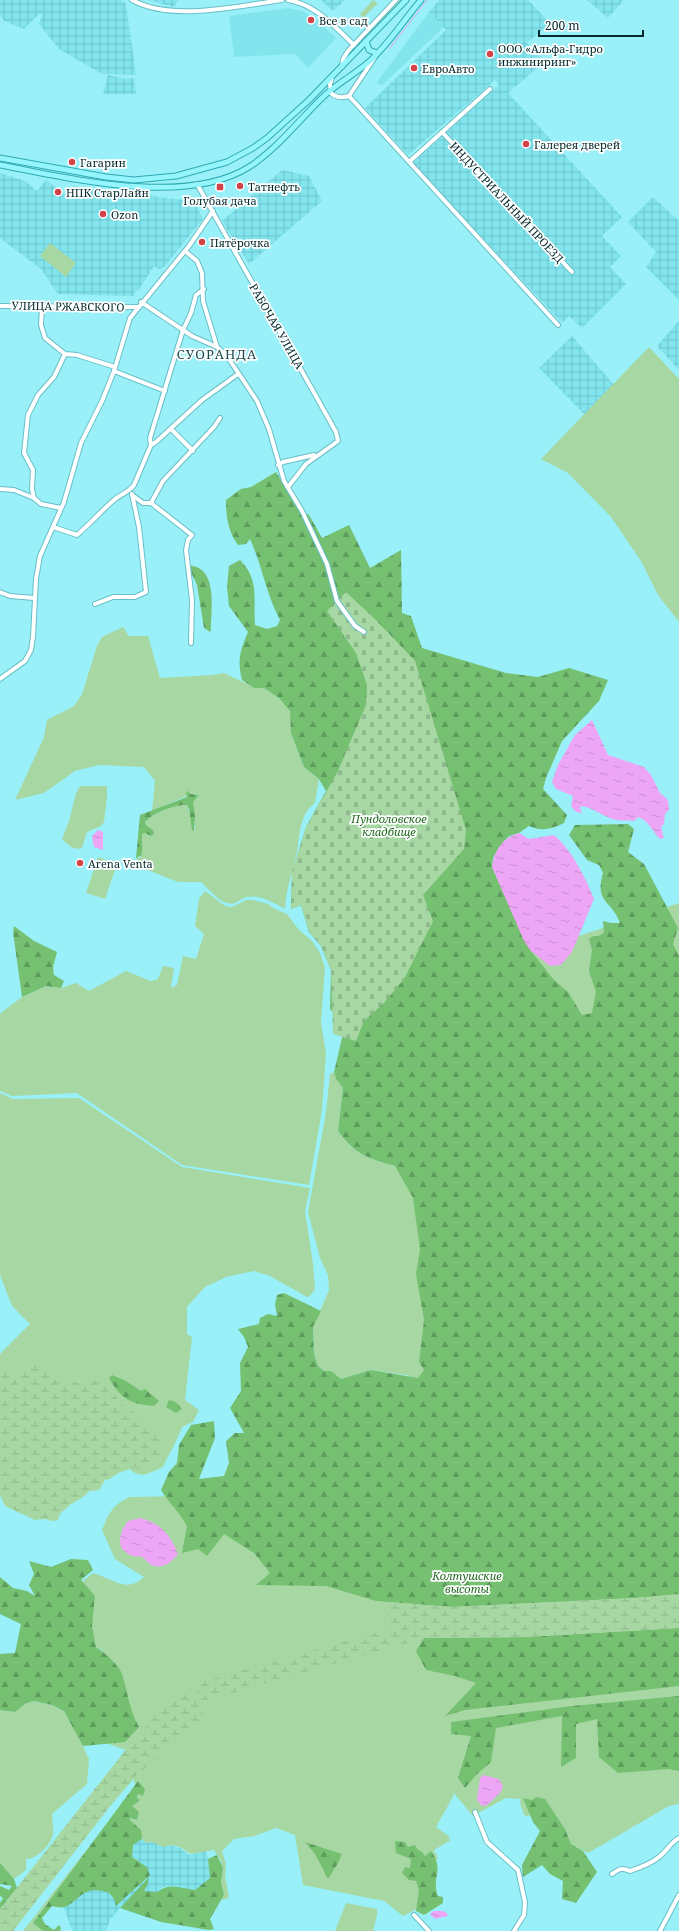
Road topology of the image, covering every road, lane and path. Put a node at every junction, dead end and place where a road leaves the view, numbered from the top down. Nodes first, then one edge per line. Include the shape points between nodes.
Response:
1 (132, 0) edge
2 (282, 0) edge
3 (288, 0) edge
4 (396, 0) edge
5 (406, 0) edge
6 (421, 0) edge
7 (366, 42) junction
8 (354, 45) junction
9 (378, 53) junction
10 (342, 68) junction
11 (332, 77) junction
12 (490, 89) dead end
13 (330, 91) junction
14 (349, 96) junction
15 (442, 132) junction
16 (0, 158) edge
17 (408, 162) junction
18 (0, 165) edge
19 (197, 184) junction
20 (213, 212) junction
21 (185, 251) junction
22 (572, 272) dead end
23 (204, 288) junction
24 (141, 302) junction
25 (0, 306) edge
26 (42, 307) junction
27 (137, 307) junction
28 (558, 325) dead end
29 (183, 330) junction
30 (217, 347) junction
31 (65, 354) junction
32 (114, 369) junction
33 (238, 374) junction
34 (165, 391) junction
35 (220, 418) dead end
36 (171, 429) junction
37 (151, 445) junction
38 (193, 450) junction
39 (316, 455) junction
40 (278, 465) junction
41 (288, 487) junction
42 (0, 489) edge
43 (131, 492) junction
44 (34, 498) junction
45 (151, 503) junction
46 (61, 508) junction
47 (53, 527) junction
48 (0, 592) edge
49 (34, 598) junction
50 (94, 604) dead end
51 (364, 632) dead end
52 (192, 643) dead end
53 (0, 679) edge
54 (475, 1812) dead end
55 (679, 1838) edge
56 (612, 1874) dead end
57 (679, 1895) edge
58 (414, 1915) dead end
59 (429, 1931) edge
60 (514, 1931) edge
61 (660, 1931) edge

1 - 2 street via 159,8 182,10
3 - 8 street via 315,10
4 - 8 street
5 - 7 main road
6 - 9 main road
7 - 9 main road via 369,50
7 - 10 main road
8 - 10 street via 345,55
9 - 13 main road
9 - 14 street
10 - 11 main road
11 - 13 street
11 - 16 main road via 272,134 253,148 227,162 198,171 163,178 134,180
12 - 15 street
13 - 14 street via 334,96
13 - 19 main road via 252,165 220,180
14 - 17 street
15 - 17 street
15 - 22 street, ИНДУСТРИАЛЬНЫЙ ПРОЕЗД
17 - 28 street
18 - 19 main road via 119,185 167,187
19 - 20 street, РАБОЧАЯ УЛИЦА
20 - 21 street
20 - 39 street, РАБОЧАЯ УЛИЦА via 336,432 338,441
21 - 23 street via 197,261
21 - 24 street
23 - 29 street via 196,295
23 - 30 street via 203,301
24 - 27 street
24 - 29 street
25 - 26 street, УЛИЦА РЖАВСКОГО
26 - 27 street, УЛИЦА РЖАВСКОГО
26 - 31 street via 41,325 45,338
27 - 32 street via 124,332
29 - 30 street
29 - 34 street
30 - 33 street
31 - 32 street via 77,355
31 - 44 street via 54,377 38,395 28,415 24,453 33,470
32 - 34 street
32 - 46 street via 102,402 81,443
33 - 36 street via 202,400
33 - 40 street via 257,401
34 - 37 street via 150,438
35 - 38 street
36 - 37 street
36 - 38 street
37 - 43 street
38 - 45 street via 164,481
39 - 40 street
39 - 41 street
40 - 41 street
41 - 51 street via 322,550 337,601 354,626
42 - 44 street via 14,490
43 - 45 street via 143,503
43 - 47 street via 121,495 77,535
43 - 50 street via 140,527 146,592 135,597 113,598
44 - 46 street via 41,504
45 - 52 street via 192,535 186,550 192,600
46 - 47 street
47 - 49 street via 38,565
48 - 49 street via 10,596
49 - 53 street via 33,637 28,658
54 - 60 street via 487,1842 518,1870 525,1902 524,1915
55 - 56 street via 671,1842 659,1857 639,1868 630,1871 624,1868
57 - 61 street
58 - 59 street

